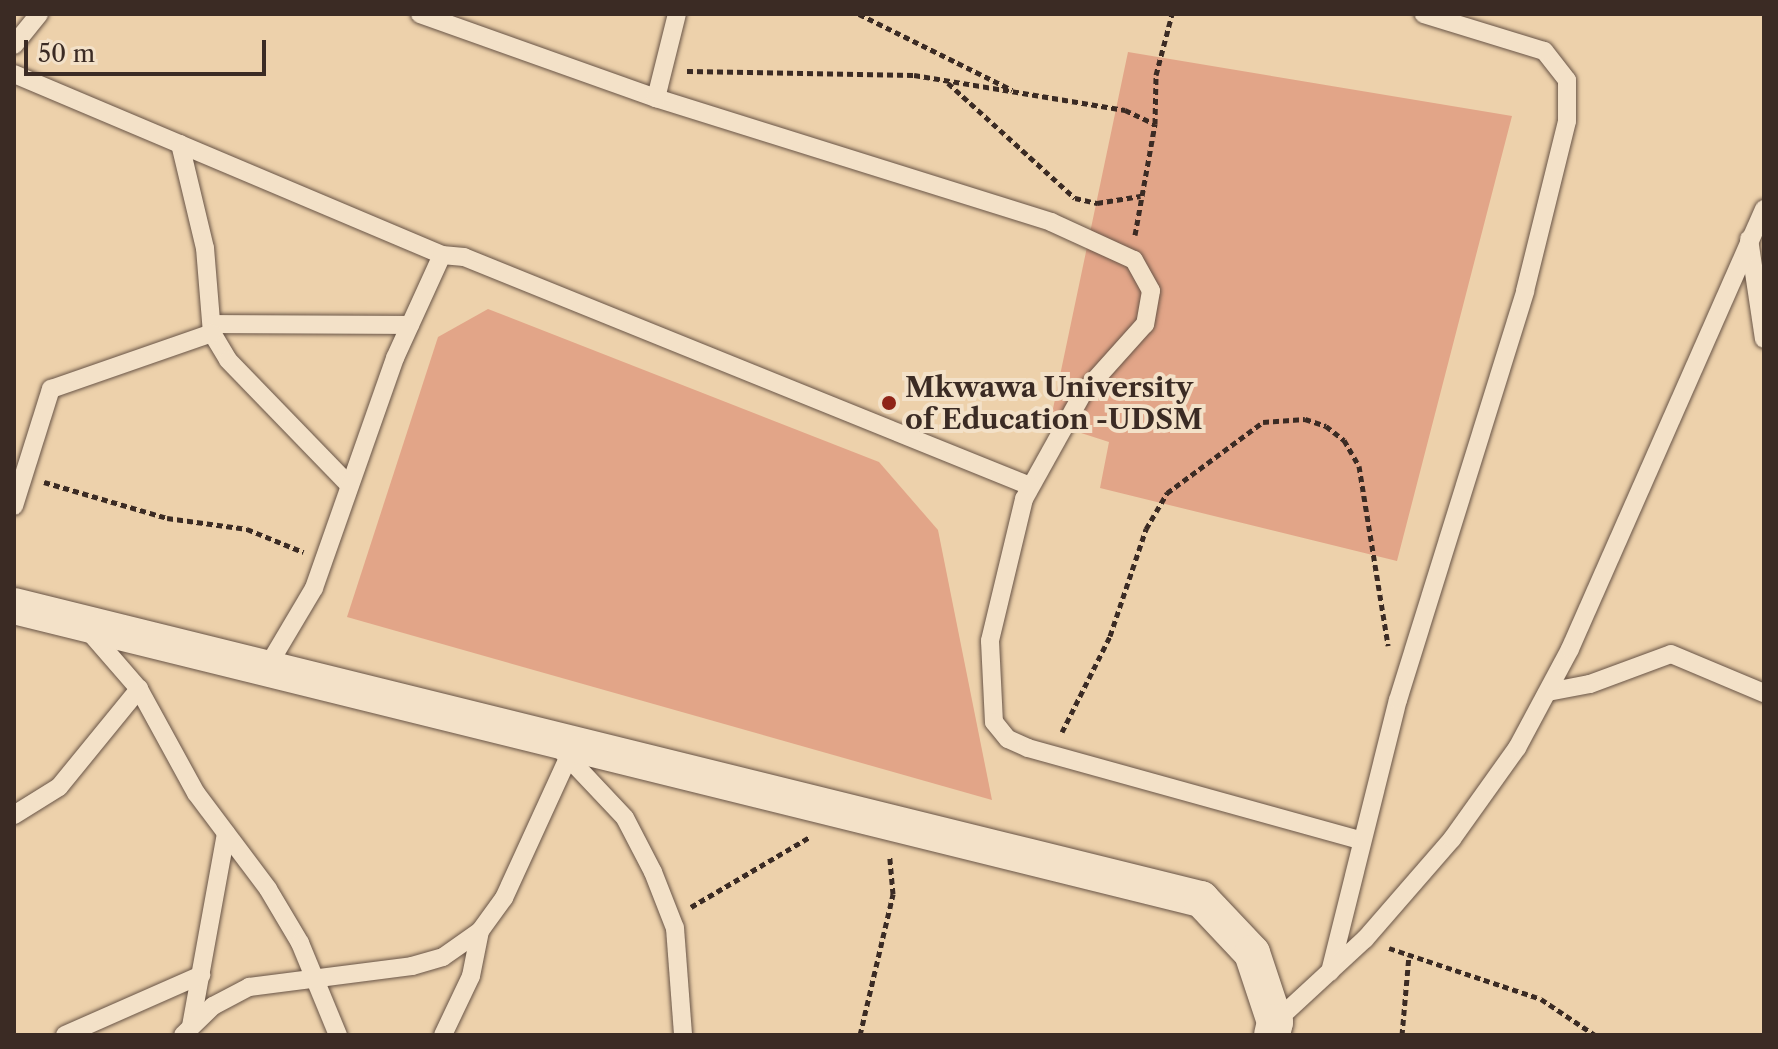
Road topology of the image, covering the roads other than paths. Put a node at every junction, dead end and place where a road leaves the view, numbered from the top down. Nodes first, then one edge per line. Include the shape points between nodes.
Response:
1 (39, 14) edge
2 (420, 14) edge
3 (677, 14) edge
4 (1424, 14) edge
5 (14, 45) edge
6 (14, 74) edge
7 (656, 98) junction
8 (180, 144) junction
9 (1764, 209) edge
10 (1749, 239) junction
11 (442, 255) junction
12 (410, 325) junction
13 (212, 329) junction
14 (1764, 339) edge
15 (349, 485) junction
16 (1030, 486) junction
17 (14, 506) edge
18 (14, 606) edge
19 (83, 624) junction
20 (266, 669) junction
21 (139, 689) junction
22 (1548, 692) junction
23 (1764, 693) edge
24 (529, 735) junction
25 (570, 754) junction
26 (14, 815) edge
27 (226, 833) junction
28 (1359, 840) junction
29 (480, 931) junction
30 (1330, 972) junction
31 (201, 975) junction
32 (315, 977) junction
33 (1274, 1028) edge
34 (187, 1031) edge
35 (65, 1035) edge
36 (338, 1035) edge
37 (443, 1035) edge
38 (683, 1035) edge

1 - 5 lane
2 - 7 lane
3 - 7 lane
4 - 28 lane via 1544,51 1567,80 1567,121 1525,291
6 - 8 lane
7 - 16 lane via 1051,222 1134,260 1151,291 1145,324 1083,393
8 - 11 lane
8 - 13 lane via 205,248
9 - 10 lane
10 - 14 lane
10 - 22 lane
11 - 12 lane
11 - 16 lane via 464,257
12 - 13 lane
12 - 15 lane
13 - 15 lane via 228,360
13 - 17 lane via 51,389
15 - 20 lane via 323,561
16 - 28 lane via 990,641 994,722 1008,739
18 - 19 street
19 - 20 street
19 - 21 lane
20 - 24 street
21 - 26 lane via 59,787
21 - 27 lane via 196,793
22 - 23 lane via 1590,684 1671,654
22 - 30 lane via 1517,748 1452,839
24 - 25 lane
24 - 33 street via 1201,899 1252,953
25 - 29 lane via 504,898
25 - 38 lane via 637,837 673,924
27 - 31 lane
27 - 32 lane via 268,889
28 - 30 lane
29 - 32 lane via 433,960
29 - 37 lane via 471,976
30 - 33 lane
31 - 34 lane
31 - 35 lane
32 - 34 lane via 249,987
32 - 36 lane

